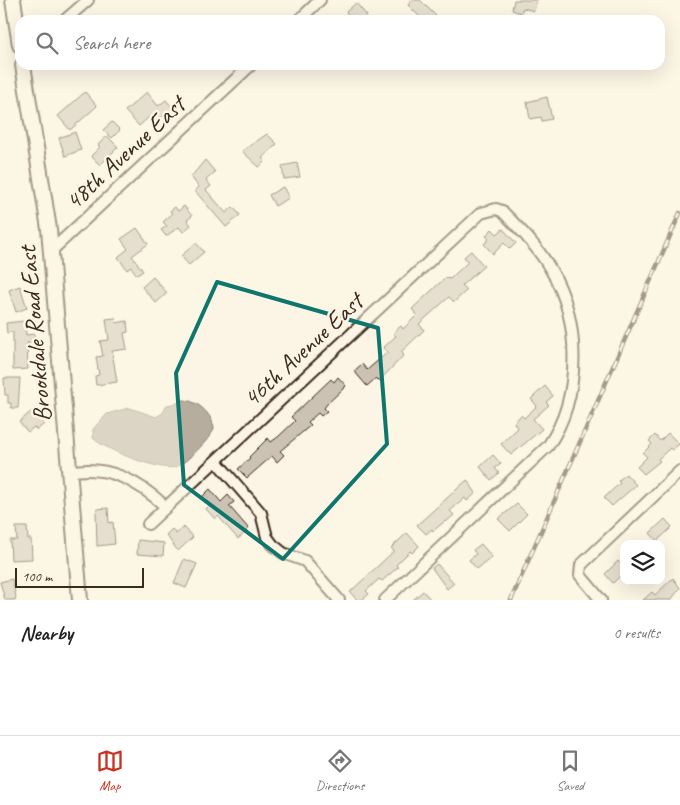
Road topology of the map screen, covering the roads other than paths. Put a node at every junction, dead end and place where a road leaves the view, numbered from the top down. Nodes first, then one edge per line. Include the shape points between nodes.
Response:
1 (13, 0) edge
2 (88, 0) edge
3 (320, 0) edge
4 (15, 15) edge
5 (71, 15) edge
6 (304, 15) edge
7 (24, 70) edge
8 (246, 70) edge
9 (51, 251) junction
10 (216, 462) junction
11 (680, 471) edge
12 (69, 472) junction
13 (166, 507) junction
14 (148, 524) dead end
15 (80, 600) edge
16 (339, 600) edge
17 (385, 600) edge
18 (601, 600) edge

1 - 4 main road
2 - 5 street
3 - 6 street
7 - 9 main road, Brookdale Road East
8 - 9 street, 48th Avenue East
9 - 12 main road, Brookdale Road East
10 - 13 street, 46th Avenue East
10 - 16 street via 261,513 267,537 273,545 279,551 305,561
10 - 17 street, 46th Avenue East via 481,213 496,209 502,211 540,252 558,284 567,312 573,349 570,387 561,423 548,446
11 - 18 street via 586,558 579,569 580,575
12 - 13 street via 90,469 110,472 134,482
12 - 15 main road, Brookdale Road East
13 - 14 street, 46th Avenue East

